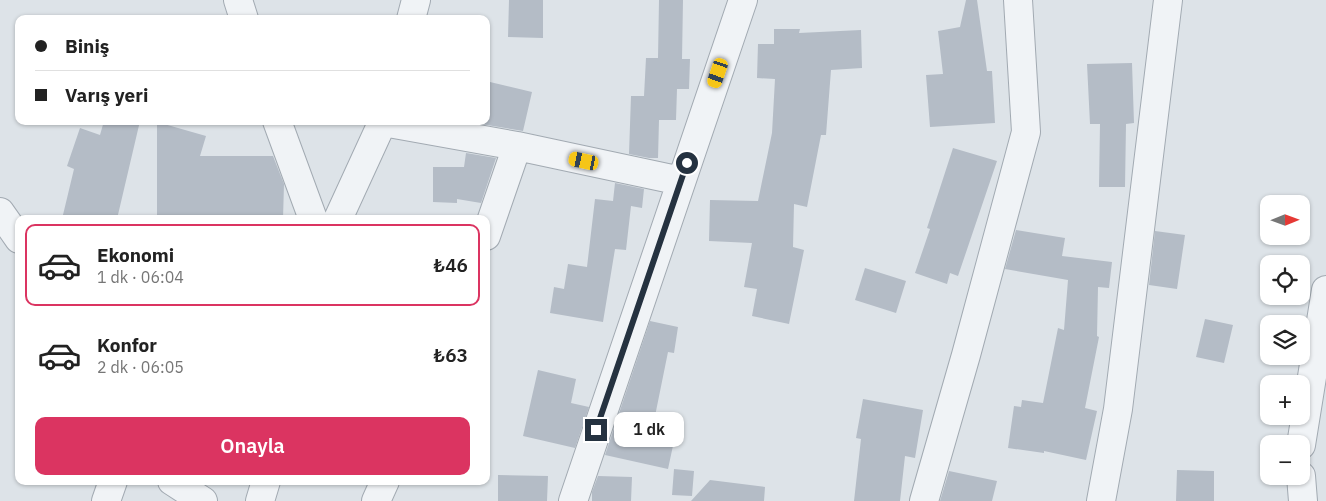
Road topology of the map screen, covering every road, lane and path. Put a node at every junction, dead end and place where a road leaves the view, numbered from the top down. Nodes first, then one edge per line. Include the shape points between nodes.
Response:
1 (238, 0) edge
2 (416, 0) edge
3 (743, 0) edge
4 (1018, 0) edge
5 (1168, 0) edge
6 (243, 15) edge
7 (412, 15) edge
8 (278, 125) edge
9 (381, 125) edge
10 (404, 125) edge
11 (516, 146) junction
12 (681, 182) junction
13 (0, 212) edge
14 (312, 215) edge
15 (340, 215) edge
16 (490, 224) edge
17 (15, 233) edge
18 (1326, 290) edge
19 (1303, 435) edge
20 (112, 485) edge
21 (178, 485) edge
22 (265, 485) edge
23 (383, 485) edge
24 (1302, 485) edge
25 (106, 501) edge
26 (203, 501) edge
27 (260, 501) edge
28 (376, 501) edge
29 (573, 501) edge
30 (924, 501) edge
31 (1101, 501) edge
32 (1303, 501) edge

1 - 6 street
2 - 7 street
3 - 12 street
4 - 30 street via 1026,132
5 - 31 street via 1118,409
8 - 14 street
9 - 15 street
10 - 11 street
11 - 12 street
11 - 16 street
12 - 29 street
13 - 17 street
18 - 19 street
20 - 25 street
21 - 26 street
22 - 27 street
23 - 28 street
24 - 32 street

